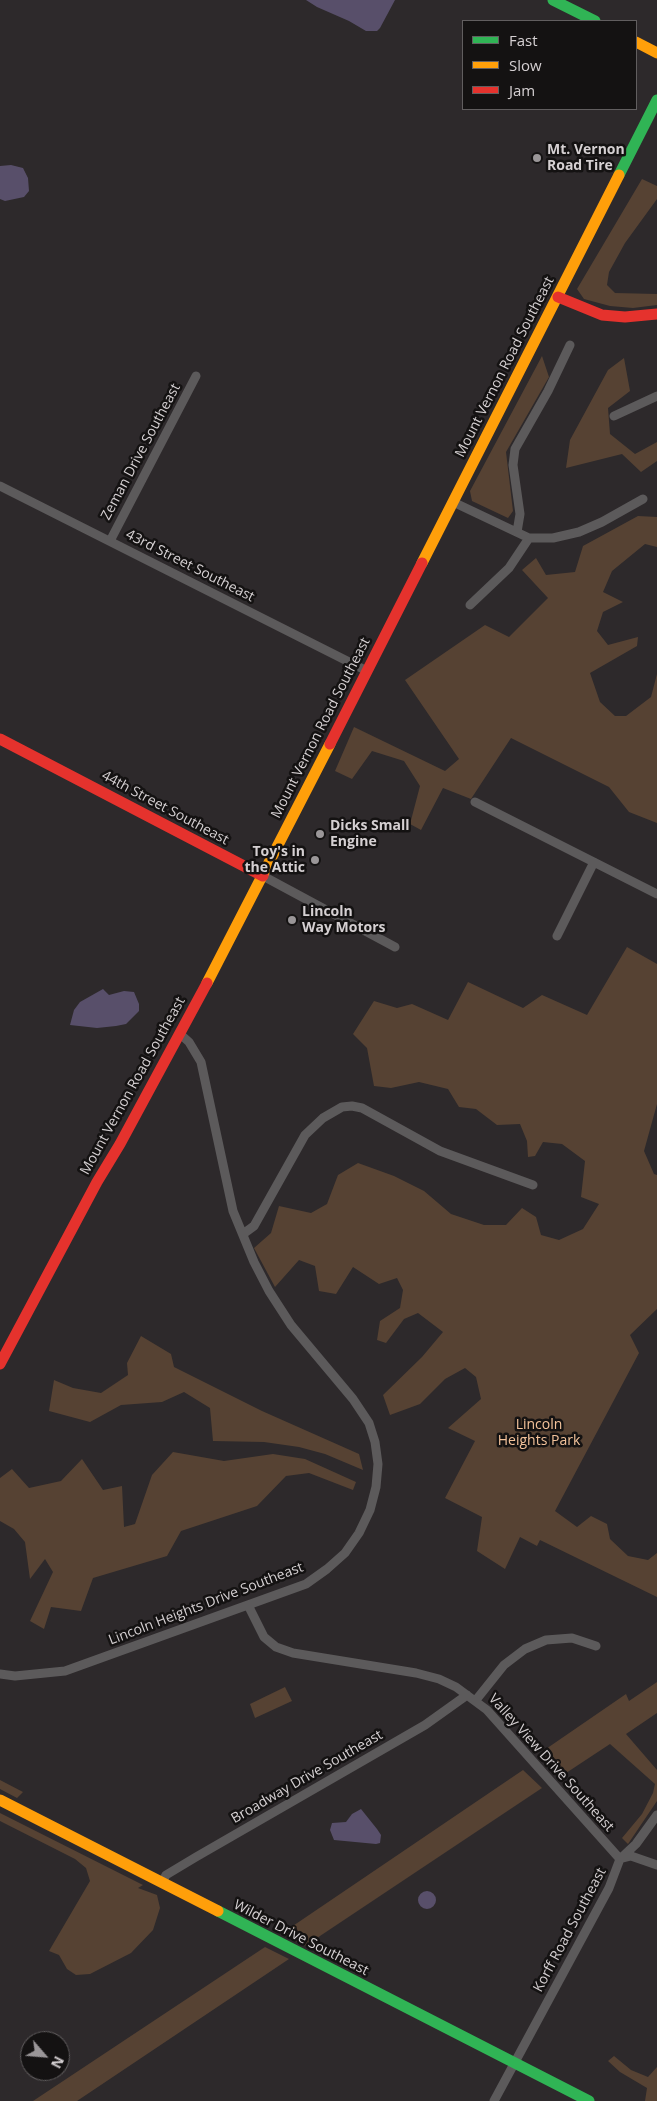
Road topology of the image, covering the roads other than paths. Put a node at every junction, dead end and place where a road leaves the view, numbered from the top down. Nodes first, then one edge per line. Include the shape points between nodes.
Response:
1 (553, 0) edge
2 (593, 20) edge
3 (637, 43) edge
4 (657, 53) edge
5 (657, 100) edge
6 (558, 297) junction
7 (657, 314) edge
8 (570, 345) dead end
9 (196, 376) dead end
10 (657, 396) edge
11 (614, 416) dead end
12 (0, 486) edge
13 (643, 499) dead end
14 (453, 502) junction
15 (517, 532) junction
16 (529, 538) junction
17 (110, 541) junction
18 (470, 605) dead end
19 (367, 671) junction
20 (0, 739) edge
21 (475, 802) dead end
22 (594, 862) junction
23 (263, 876) junction
24 (657, 894) edge
25 (557, 936) dead end
26 (395, 946) dead end
27 (180, 1034) junction
28 (532, 1186) dead end
29 (243, 1234) junction
30 (0, 1364) edge
31 (248, 1605) junction
32 (596, 1646) dead end
33 (0, 1674) edge
34 (468, 1695) junction
35 (476, 1700) junction
36 (0, 1800) edge
37 (657, 1815) edge
38 (620, 1859) junction
39 (657, 1865) edge
40 (162, 1883) junction
41 (514, 2063) junction
42 (494, 2101) edge
43 (589, 2101) edge

1 - 2 main road
3 - 4 main road
5 - 6 main road, Mount Vernon Road Southeast
6 - 7 main road via 602,315
6 - 14 main road, Mount Vernon Road Southeast
8 - 15 street via 514,449 520,514
9 - 17 street, Zeman Drive Southeast
10 - 11 street
12 - 17 street, 43rd Street Southeast
13 - 16 street via 578,532 553,538
14 - 15 street
14 - 19 main road, Mount Vernon Road Southeast
15 - 16 street
16 - 18 street via 509,568
17 - 19 street, 43rd Street Southeast
19 - 23 main road, Mount Vernon Road Southeast
20 - 23 main road, 44th Street Southeast
21 - 22 street
22 - 24 street
22 - 25 street
23 - 26 street, 44th Street Southeast
23 - 27 main road, Mount Vernon Road Southeast
27 - 29 street, Lincoln Heights Drive Southeast via 189,1042 200,1062 233,1211
27 - 30 main road, Mount Vernon Road Southeast
28 - 29 street via 440,1151 362,1108 342,1107 323,1118 305,1135 254,1226
29 - 31 street, Lincoln Heights Drive Southeast via 279,1308 363,1412 375,1442 378,1464 370,1510 345,1553 306,1584
31 - 33 street, Lincoln Heights Drive Southeast via 65,1671 15,1676
31 - 34 street, Valley View Drive Southeast via 258,1628 276,1647 307,1657 424,1675 439,1679
32 - 35 street via 572,1638 546,1640 525,1649 504,1665
34 - 35 street, Valley View Drive Southeast
34 - 40 street, Broadway Drive Southeast via 425,1724 188,1862 166,1876
35 - 38 street, Valley View Drive Southeast
36 - 40 main road, Wilder Drive Southeast
37 - 38 street, Korff Road Southeast via 636,1844
38 - 39 street via 631,1856
38 - 41 street, Korff Road Southeast via 609,1888
40 - 41 main road, Wilder Drive Southeast
41 - 42 street, Korff Road Southeast
41 - 43 main road, Wilder Drive Southeast

